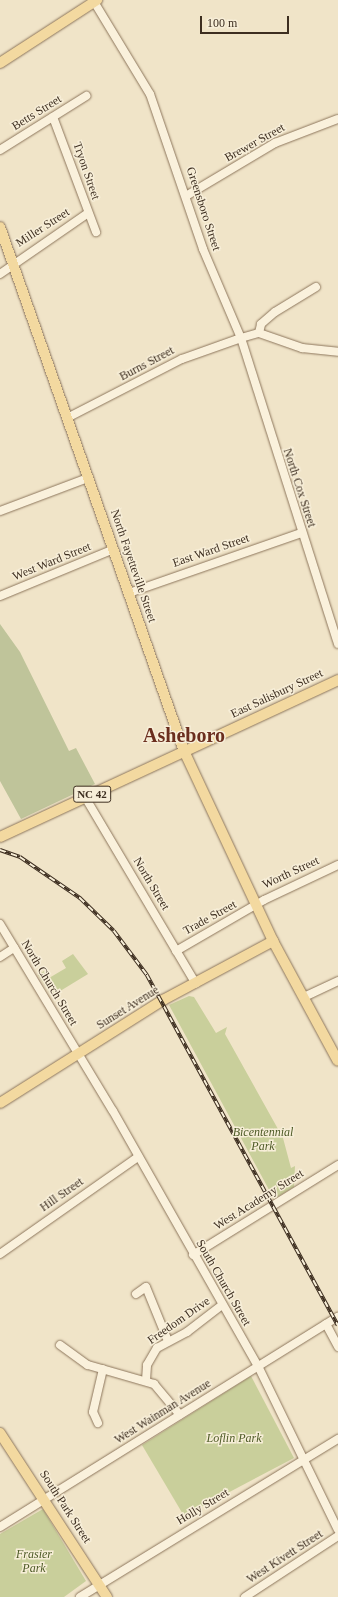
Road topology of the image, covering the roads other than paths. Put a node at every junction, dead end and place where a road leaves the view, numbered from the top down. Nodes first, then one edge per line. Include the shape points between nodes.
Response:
1 (95, 1) edge
2 (0, 63) edge
3 (86, 96) dead end
4 (53, 117) junction
5 (338, 119) edge
6 (0, 150) edge
7 (186, 196) junction
8 (88, 213) junction
9 (0, 227) edge
10 (96, 232) dead end
11 (12, 264) junction
12 (0, 274) edge
13 (316, 287) dead end
14 (259, 333) junction
15 (241, 338) junction
16 (338, 352) edge
17 (67, 418) junction
18 (88, 478) junction
19 (0, 511) edge
20 (301, 533) junction
21 (114, 549) junction
22 (129, 592) junction
23 (0, 596) edge
24 (338, 644) edge
25 (338, 680) edge
26 (184, 751) junction
27 (85, 797) junction
28 (0, 837) edge
29 (338, 865) edge
30 (256, 906) junction
31 (0, 924) edge
32 (273, 941) junction
33 (14, 948) junction
34 (176, 951) junction
35 (0, 957) edge
36 (338, 980) edge
37 (196, 984) junction
38 (304, 998) junction
39 (335, 1047) edge
40 (78, 1054) junction
41 (338, 1061) edge
42 (0, 1103) edge
43 (138, 1157) junction
44 (338, 1165) edge
45 (0, 1254) edge
46 (193, 1255) junction
47 (136, 1294) dead end
48 (222, 1305) junction
49 (338, 1317) edge
50 (326, 1324) junction
51 (168, 1341) junction
52 (60, 1345) dead end
53 (338, 1347) edge
54 (258, 1366) junction
55 (103, 1369) junction
56 (146, 1380) junction
57 (180, 1415) junction
58 (98, 1423) dead end
59 (0, 1432) edge
60 (338, 1439) edge
61 (303, 1460) junction
62 (46, 1499) junction
63 (0, 1527) edge
64 (338, 1530) edge
65 (338, 1536) edge
66 (99, 1584) junction
67 (80, 1597) edge
68 (107, 1597) edge
69 (245, 1597) edge

1 - 2 main road
1 - 7 street, Greensboro Street via 150,94
3 - 4 street, Betts Street
4 - 6 street, Betts Street
4 - 8 street, Tryon Street
5 - 7 street, Brewer Street via 276,143
7 - 15 street, Greensboro Street via 203,249
8 - 10 street, Tryon Street
8 - 11 street, Miller Street
9 - 11 main road, North Fayetteville Street
11 - 12 street, Miller Street
11 - 17 main road, North Fayetteville Street
13 - 14 street via 275,312 261,324
14 - 15 street
14 - 16 street via 302,348
15 - 17 street, Burns Street via 182,359
15 - 20 street, North Cox Street
17 - 18 main road, North Fayetteville Street
18 - 19 street
18 - 21 main road, North Fayetteville Street
20 - 22 street, East Ward Street
20 - 24 street, North Cox Street
21 - 22 main road, North Fayetteville Street
21 - 23 street, West Ward Street
22 - 26 main road, North Fayetteville Street
25 - 26 main road, East Salisbury Street / NC 42
26 - 27 main road, NC 42
26 - 30 main road, North Fayetteville Street
27 - 28 main road, NC 42
27 - 34 street, North Street
29 - 30 street, Worth Street
30 - 32 main road, North Fayetteville Street
30 - 34 street, Trade Street
31 - 33 street, North Church Street
32 - 37 main road, Sunset Avenue
32 - 38 main road, North Fayetteville Street
33 - 35 street
33 - 40 street, North Church Street
34 - 37 street, North Street
36 - 38 street
37 - 40 main road, Sunset Avenue via 163,1000
38 - 39 main road, North Fayetteville Street
39 - 41 main road, North Fayetteville Street
40 - 42 main road, Sunset Avenue
40 - 43 street, South Church Street
43 - 45 street, Hill Street
43 - 46 street, South Church Street
44 - 46 street, West Academy Street
46 - 48 street, South Church Street
47 - 51 street via 146,1287
48 - 51 street, Freedom Drive via 187,1332
48 - 54 street, South Church Street
49 - 50 street, West Wainman Avenue
50 - 53 street
50 - 54 street, West Wainman Avenue
51 - 56 street, Freedom Drive via 150,1355
52 - 55 street via 88,1365
54 - 57 street, West Wainman Avenue
54 - 61 street, South Church Street
55 - 56 street
55 - 58 street via 93,1412
56 - 57 street via 165,1392
57 - 62 street, West Wainman Avenue
59 - 62 main road, South Park Street
60 - 61 street, Holly Street
61 - 64 street, South Church Street
61 - 66 street, Holly Street
62 - 63 street, West Wainman Avenue
62 - 66 main road, South Park Street
65 - 69 street, West Kivett Street
66 - 67 street, Holly Street
66 - 68 main road, South Park Street

